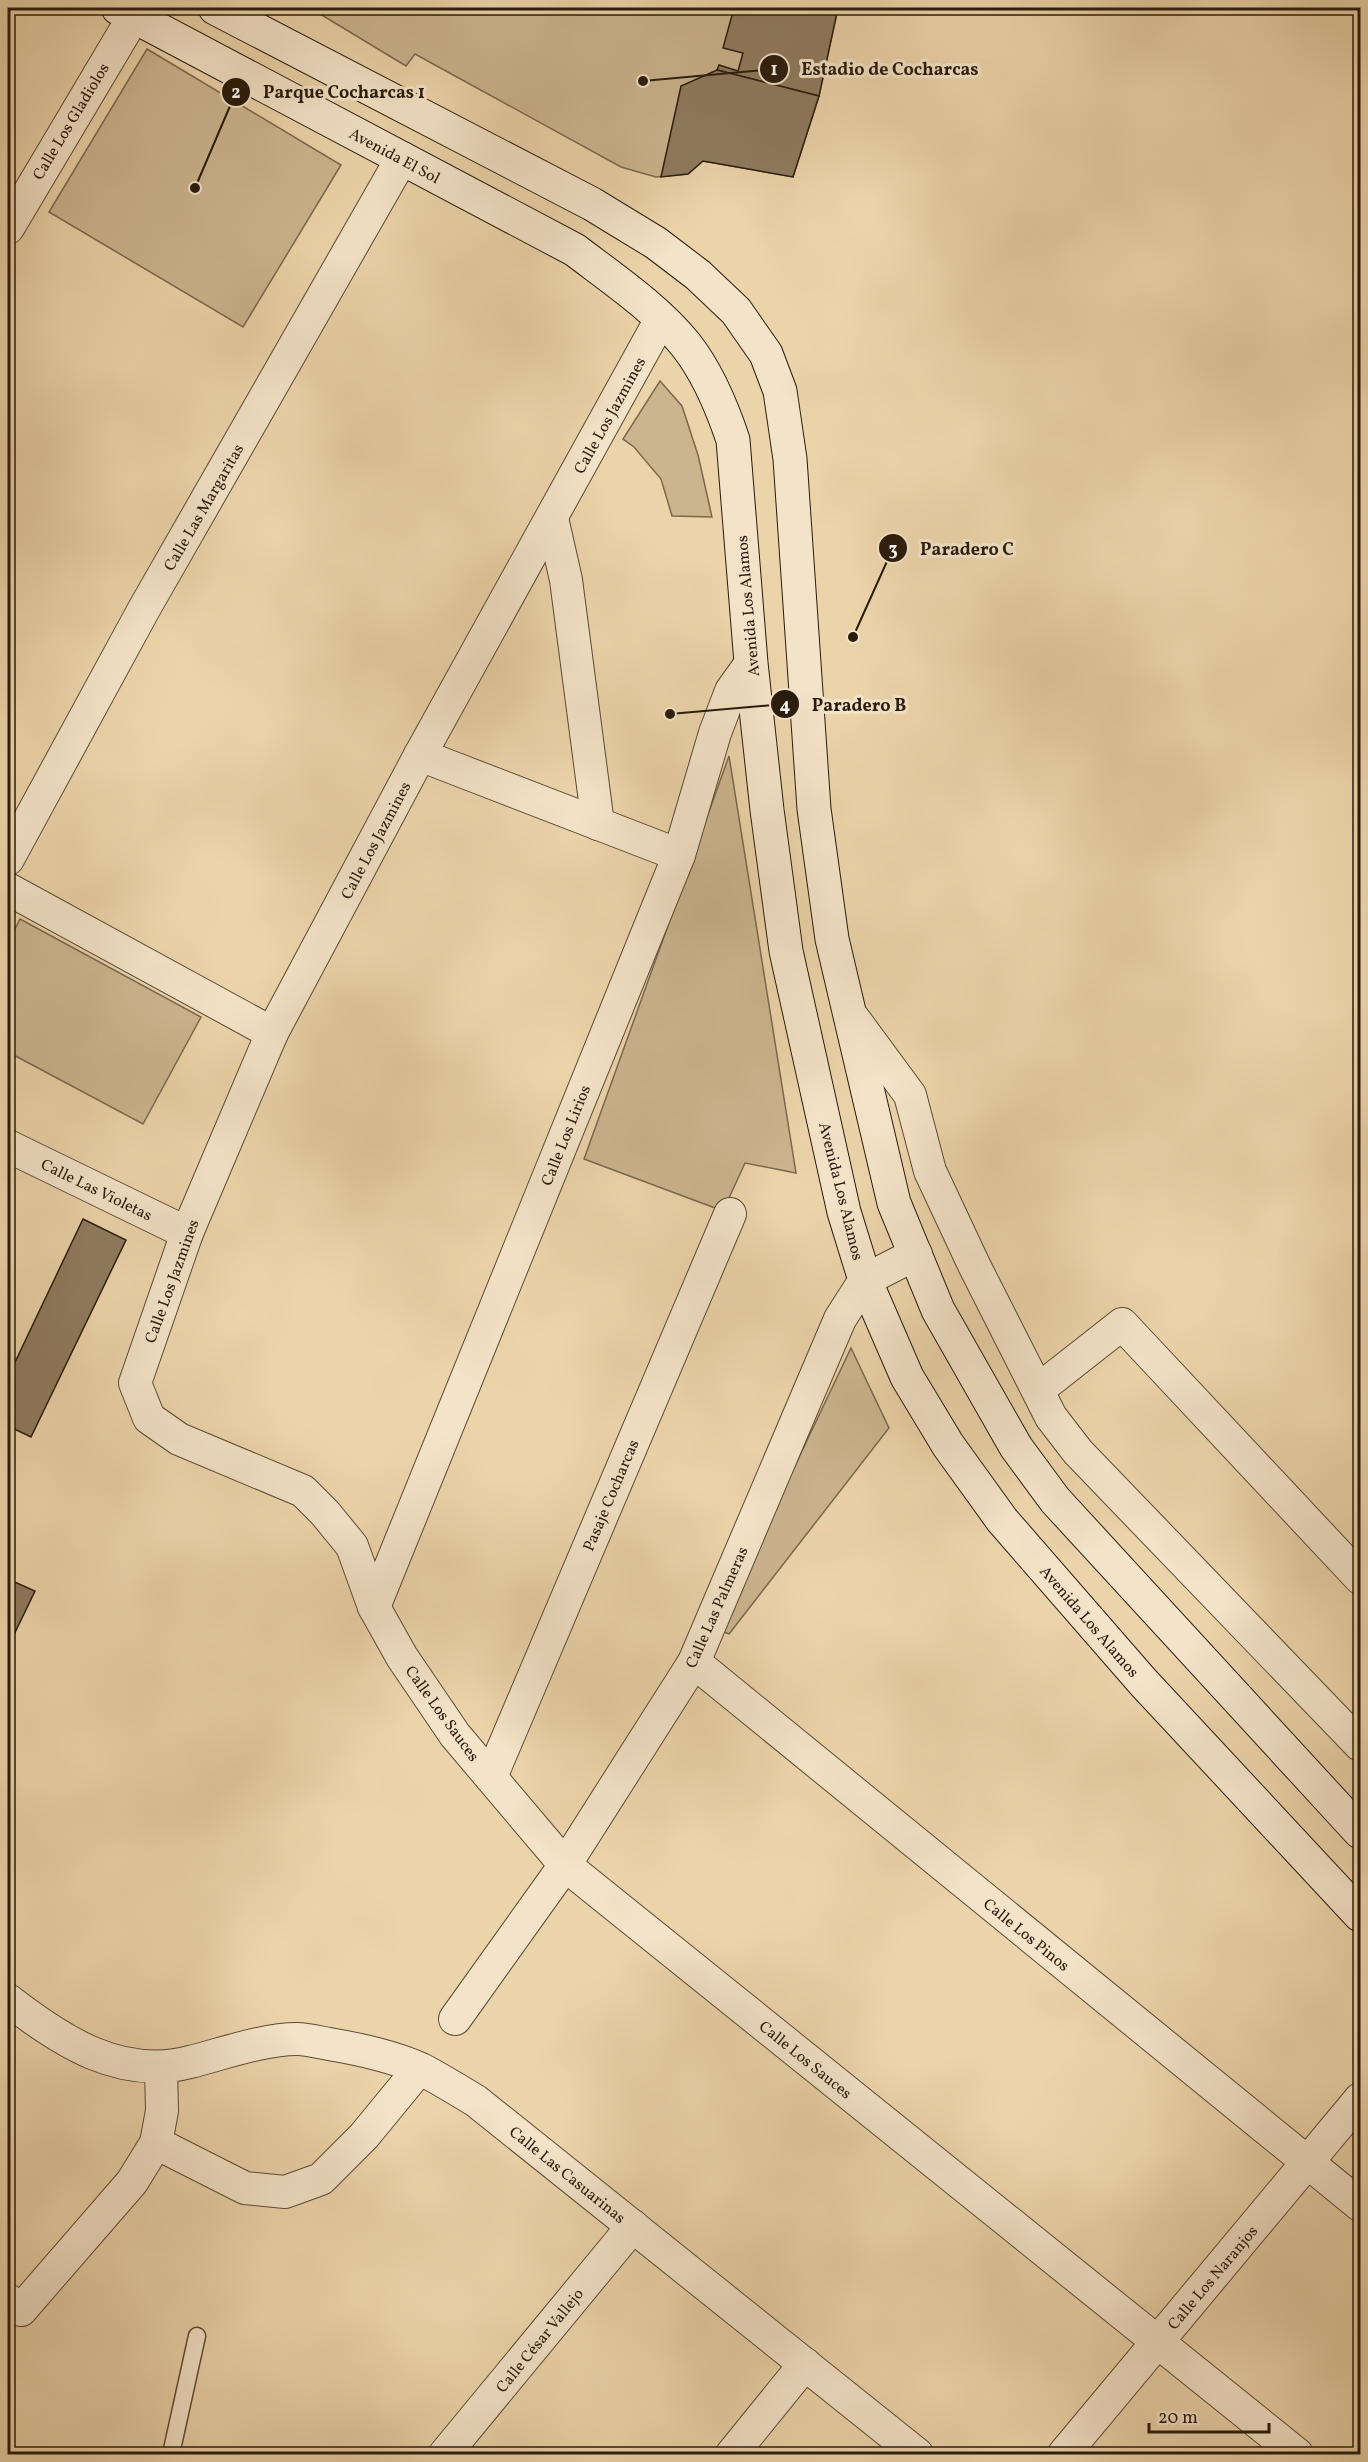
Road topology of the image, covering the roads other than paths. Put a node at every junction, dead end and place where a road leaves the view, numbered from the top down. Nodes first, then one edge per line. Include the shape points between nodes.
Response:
1 (215, 8) edge
2 (126, 12) edge
3 (402, 158) junction
4 (8, 228) edge
5 (661, 319) junction
6 (552, 518) junction
7 (751, 663) junction
8 (420, 755) junction
9 (598, 824) junction
10 (679, 855) junction
11 (8, 859) edge
12 (8, 889) edge
13 (850, 1015) junction
14 (272, 1033) junction
15 (8, 1146) edge
16 (730, 1214) dead end
17 (187, 1233) junction
18 (916, 1254) junction
19 (864, 1280) junction
20 (135, 1383) joint
21 (1038, 1390) junction
22 (1360, 1578) edge
23 (374, 1607) junction
24 (694, 1662) junction
25 (1360, 1746) edge
26 (491, 1777) junction
27 (1360, 1832) edge
28 (565, 1864) junction
29 (1360, 1915) edge
30 (8, 2000) edge
31 (454, 2019) dead end
32 (160, 2068) junction
33 (419, 2069) junction
34 (1360, 2099) edge
35 (156, 2143) junction
36 (1307, 2162) junction
37 (1360, 2205) edge
38 (633, 2226) junction
39 (8, 2300) edge
40 (197, 2336) dead end
41 (1156, 2343) junction
42 (805, 2364) junction
43 (171, 2454) edge
44 (445, 2454) edge
45 (732, 2454) edge
46 (917, 2454) edge
47 (1064, 2454) edge
48 (1297, 2454) edge

1 - 13 main road via 592,204 656,243 736,311 766,354 780,392 790,459 814,809 832,939
2 - 3 main road, Avenida El Sol
2 - 4 street, Calle Los Gladiolos
3 - 5 main road, Avenida El Sol via 574,250
3 - 11 street, Calle Las Margaritas via 144,609
5 - 6 street, Calle Los Jazmines
5 - 7 main road, Avenida Los Alamos via 687,346 709,382 733,440
6 - 8 street, Calle Los Jazmines
6 - 9 street via 566,580
7 - 10 street, Calle Los Lirios via 731,691 719,722
7 - 19 main road, Avenida Los Alamos via 786,951 844,1212
8 - 9 street
8 - 14 street, Calle Los Jazmines
9 - 10 street
10 - 23 street, Calle Los Lirios
12 - 14 street
13 - 18 main road via 894,1203
13 - 21 street via 910,1095 930,1171
14 - 17 street, Calle Los Jazmines
15 - 17 street, Calle Las Violetas
16 - 26 street, Pasaje Cocharcas
17 - 20 street, Calle Los Jazmines
18 - 19 street
18 - 27 main road via 938,1310 1016,1447 1055,1500
19 - 24 street, Calle Las Palmeras via 840,1319
19 - 29 main road, Avenida Los Alamos via 907,1377 948,1445 1002,1520 1143,1682
20 - 23 street, Calle Los Sauces via 149,1418 179,1438 303,1491 352,1546
21 - 22 street via 1122,1324
21 - 25 street via 1051,1417 1078,1452
23 - 26 street, Calle Los Sauces via 402,1657 455,1735
24 - 28 street, Calle Las Palmeras
24 - 36 street, Calle Los Pinos
26 - 28 street, Calle Los Sauces
28 - 31 street, Calle Las Palmeras
28 - 41 street, Calle Los Sauces
30 - 32 street, Calle Las Casuarinas via 40,2025 87,2051 138,2067
32 - 33 street, Calle Las Casuarinas via 243,2047 297,2039 361,2049
32 - 35 street via 162,2111
33 - 35 street via 364,2136 321,2180 285,2192 245,2188
33 - 38 street, Calle Las Casuarinas via 476,2101
34 - 36 street, Calle Los Naranjos
35 - 39 street via 132,2182 21,2310
36 - 37 street, Calle Los Pinos
36 - 41 street, Calle Los Naranjos
38 - 42 street, Calle Las Casuarinas
38 - 44 street, Calle César Vallejo
40 - 43 lane
41 - 47 street, Calle Los Naranjos
41 - 48 street, Calle Los Sauces
42 - 45 street
42 - 46 street, Calle Las Casuarinas

